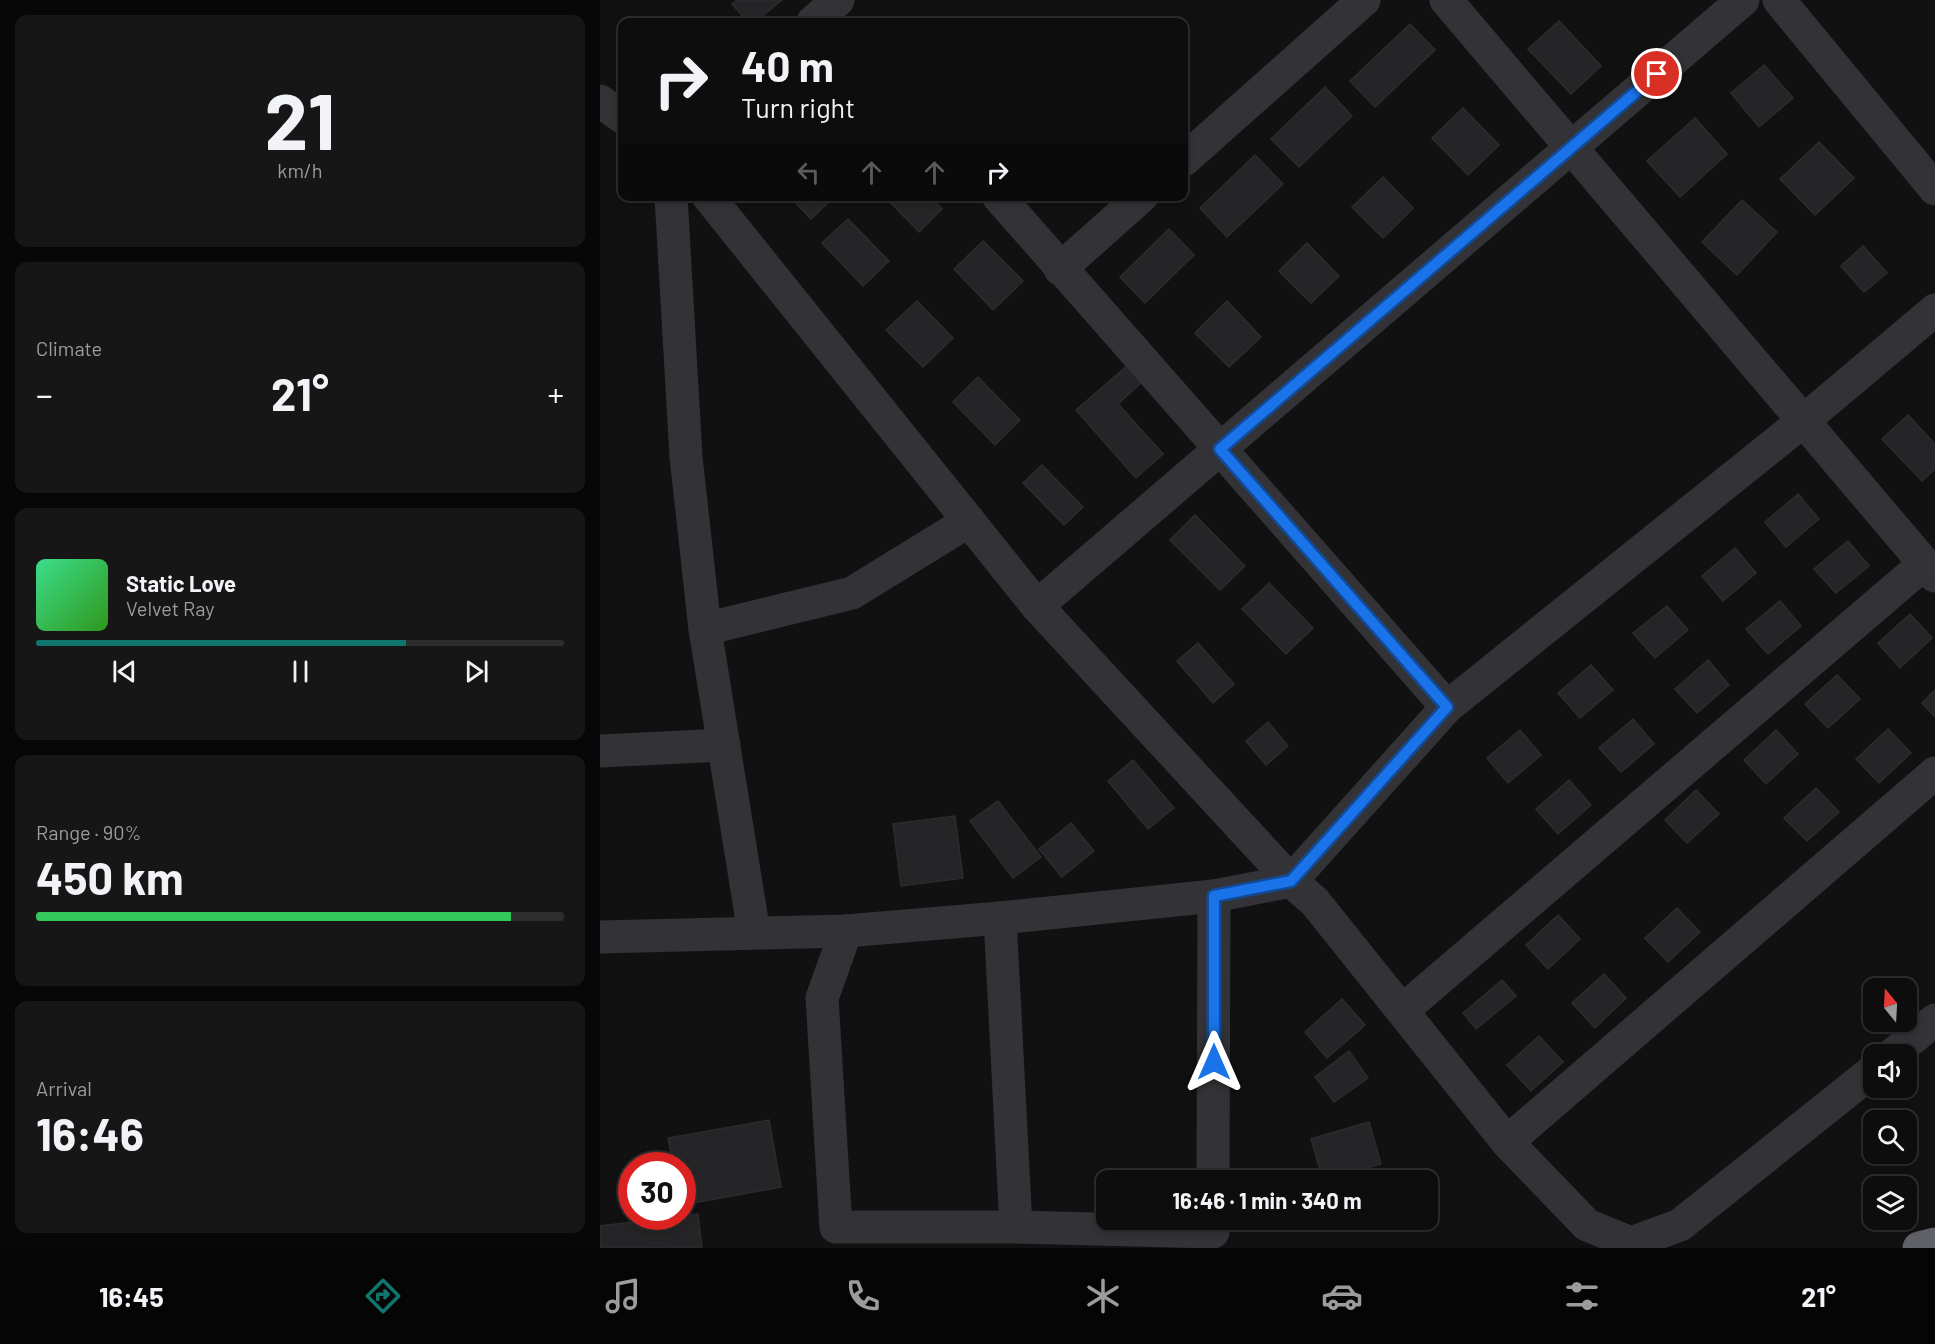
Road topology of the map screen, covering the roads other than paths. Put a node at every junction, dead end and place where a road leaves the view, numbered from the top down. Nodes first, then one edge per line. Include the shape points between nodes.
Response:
1 (1364, 0) edge
2 (1446, 0) edge
3 (1743, 0) edge
4 (1779, 0) edge
5 (600, 101) edge
6 (618, 114) edge
7 (1570, 148) junction
8 (1188, 156) edge
9 (1935, 189) edge
10 (671, 201) edge
11 (712, 201) edge
12 (1002, 201) edge
13 (1136, 201) edge
14 (1060, 269) junction
15 (1935, 310) edge
16 (1802, 422) junction
17 (1220, 449) junction
18 (969, 521) junction
19 (1930, 570) edge
20 (1037, 606) junction
21 (705, 629) junction
22 (1447, 707) junction
23 (724, 745) junction
24 (600, 751) edge
25 (1935, 773) edge
26 (1291, 881) junction
27 (1214, 896) junction
28 (1000, 918) junction
29 (846, 931) junction
30 (754, 933) junction
31 (600, 937) edge
32 (1403, 1011) junction
33 (1935, 1020) edge
34 (1905, 1044) edge
35 (1863, 1079) edge
36 (1508, 1142) junction
37 (1213, 1170) edge
38 (1016, 1227) junction
39 (1213, 1233) edge
40 (1935, 1244) edge
41 (1919, 1248) edge

1 - 8 street
2 - 7 street
3 - 7 street
4 - 9 street
5 - 6 street
7 - 16 street
7 - 17 street
10 - 21 street via 686,457
11 - 18 street
12 - 14 street
13 - 14 street
14 - 17 street
15 - 16 street
16 - 19 street
16 - 22 street
17 - 20 street
17 - 22 street
18 - 20 street
18 - 21 street via 852,592
19 - 32 street
20 - 26 street
21 - 23 street
22 - 26 street
23 - 24 street
23 - 30 street
25 - 36 street
26 - 27 street
26 - 32 street via 1315,902
27 - 28 street
27 - 37 street
28 - 29 street
28 - 38 street
29 - 30 street
29 - 38 street via 822,998 836,1227
30 - 31 street
32 - 36 street
33 - 34 street
35 - 36 street via 1680,1225 1631,1243 1587,1225
38 - 39 street
40 - 41 highway

